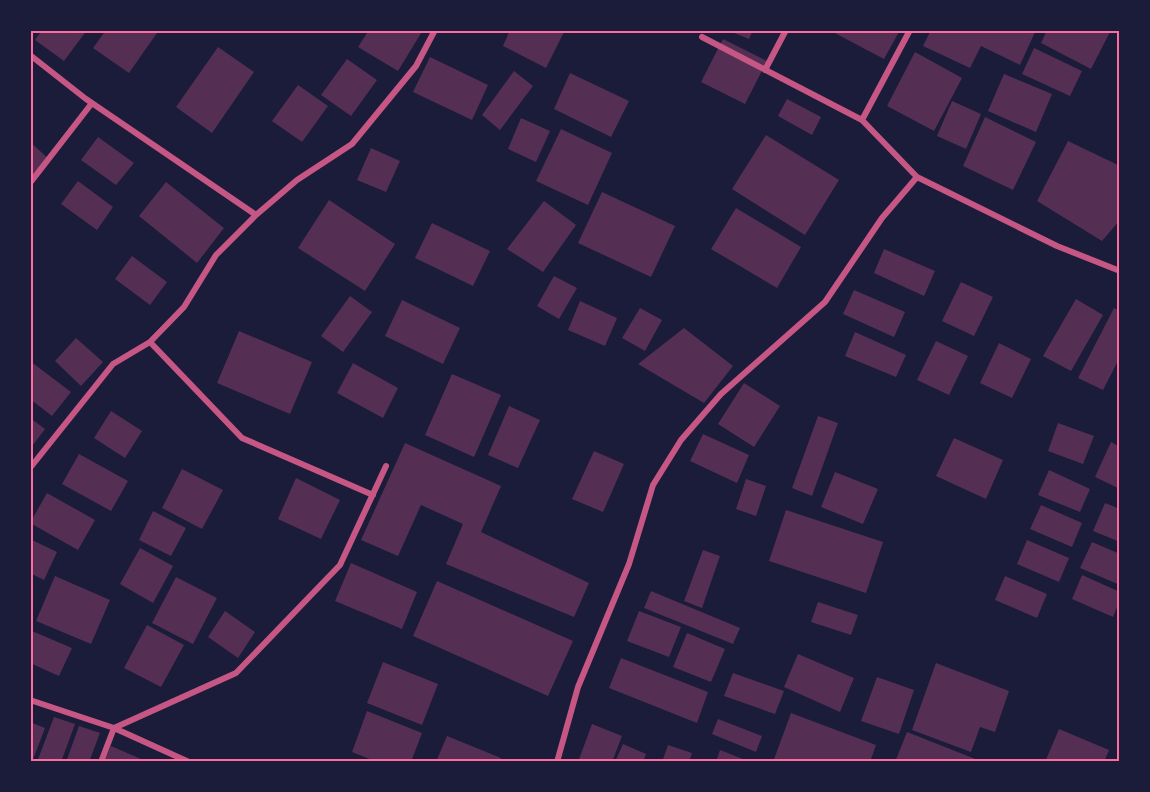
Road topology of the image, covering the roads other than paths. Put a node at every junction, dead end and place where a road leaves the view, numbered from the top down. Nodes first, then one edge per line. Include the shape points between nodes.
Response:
1 (435, 30) edge
2 (786, 30) edge
3 (910, 30) edge
4 (702, 36) dead end
5 (30, 55) edge
6 (765, 70) junction
7 (92, 103) junction
8 (862, 120) junction
9 (916, 177) junction
10 (30, 183) edge
11 (256, 215) junction
12 (1120, 271) edge
13 (150, 342) junction
14 (386, 466) dead end
15 (30, 468) edge
16 (373, 495) junction
17 (30, 700) edge
18 (114, 728) junction
19 (101, 762) edge
20 (189, 762) edge
21 (557, 762) edge

1 - 11 street via 416,66 352,144 297,180
2 - 6 street
3 - 8 street
4 - 6 street
5 - 7 street
6 - 8 street
7 - 10 street
7 - 11 street
8 - 9 street
9 - 12 street via 1057,246
9 - 21 street via 882,218 825,302 721,394 681,440 653,485 629,564 578,687
11 - 13 street via 216,255 184,307
13 - 15 street via 113,364
13 - 16 street via 242,438
14 - 16 street
16 - 18 street via 340,565 236,673
17 - 18 street
18 - 19 street
18 - 20 street

